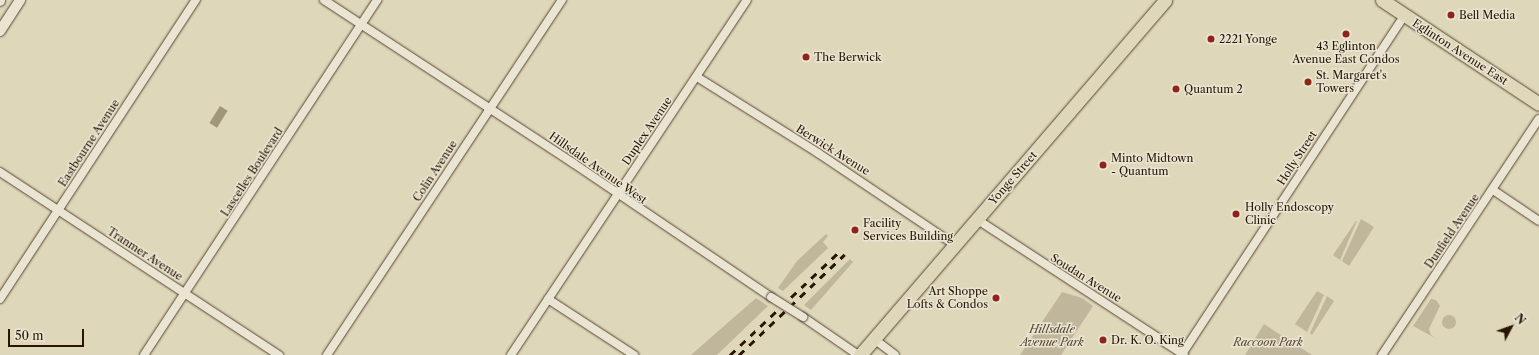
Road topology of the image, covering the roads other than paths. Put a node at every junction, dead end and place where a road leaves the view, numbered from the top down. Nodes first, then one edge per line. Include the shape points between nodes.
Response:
1 (20, 0) edge
2 (196, 0) edge
3 (324, 0) edge
4 (377, 0) edge
5 (562, 0) edge
6 (747, 0) edge
7 (1165, 0) edge
8 (1382, 0) edge
9 (1405, 15) junction
10 (361, 24) junction
11 (0, 31) edge
12 (697, 77) junction
13 (1539, 104) edge
14 (490, 108) junction
15 (1539, 119) edge
16 (0, 172) edge
17 (1493, 190) junction
18 (618, 194) junction
19 (58, 211) junction
20 (978, 220) junction
21 (1539, 221) edge
22 (955, 245) junction
23 (185, 293) junction
24 (0, 299) edge
25 (548, 299) junction
26 (874, 339) junction
27 (1183, 354) edge
28 (144, 355) edge
29 (279, 355) edge
30 (327, 355) edge
31 (512, 355) edge
32 (634, 355) edge
33 (859, 355) edge
34 (895, 355) edge
35 (1382, 355) edge

1 - 11 street
2 - 19 street, Eastbourne Avenue
3 - 10 street, Hillsdale Avenue West
4 - 10 street, Lascelles Boulevard
5 - 14 street, Colin Avenue
6 - 12 street, Duplex Avenue
7 - 20 main road, Yonge Street
8 - 9 main road, Eglinton Avenue East
9 - 13 main road, Eglinton Avenue East
9 - 27 street, Holly Street
10 - 14 street, Hillsdale Avenue West
10 - 23 street, Lascelles Boulevard
12 - 18 street, Duplex Avenue
12 - 22 street, Berwick Avenue via 825,157
14 - 18 street, Hillsdale Avenue West
14 - 30 street, Colin Avenue
15 - 17 street, Dunfield Avenue
16 - 19 street, Tranmer Avenue
17 - 21 street
17 - 35 street, Dunfield Avenue
18 - 25 street, Duplex Avenue
18 - 33 street, Hillsdale Avenue West, bridge
19 - 23 street, Tranmer Avenue
19 - 24 street, Eastbourne Avenue
20 - 22 main road, Yonge Street
20 - 27 street, Soudan Avenue
22 - 26 main road, Yonge Street
23 - 28 street, Lascelles Boulevard
23 - 29 street, Tranmer Avenue
25 - 31 street, Duplex Avenue
25 - 32 street
26 - 33 main road, Yonge Street
26 - 34 street

